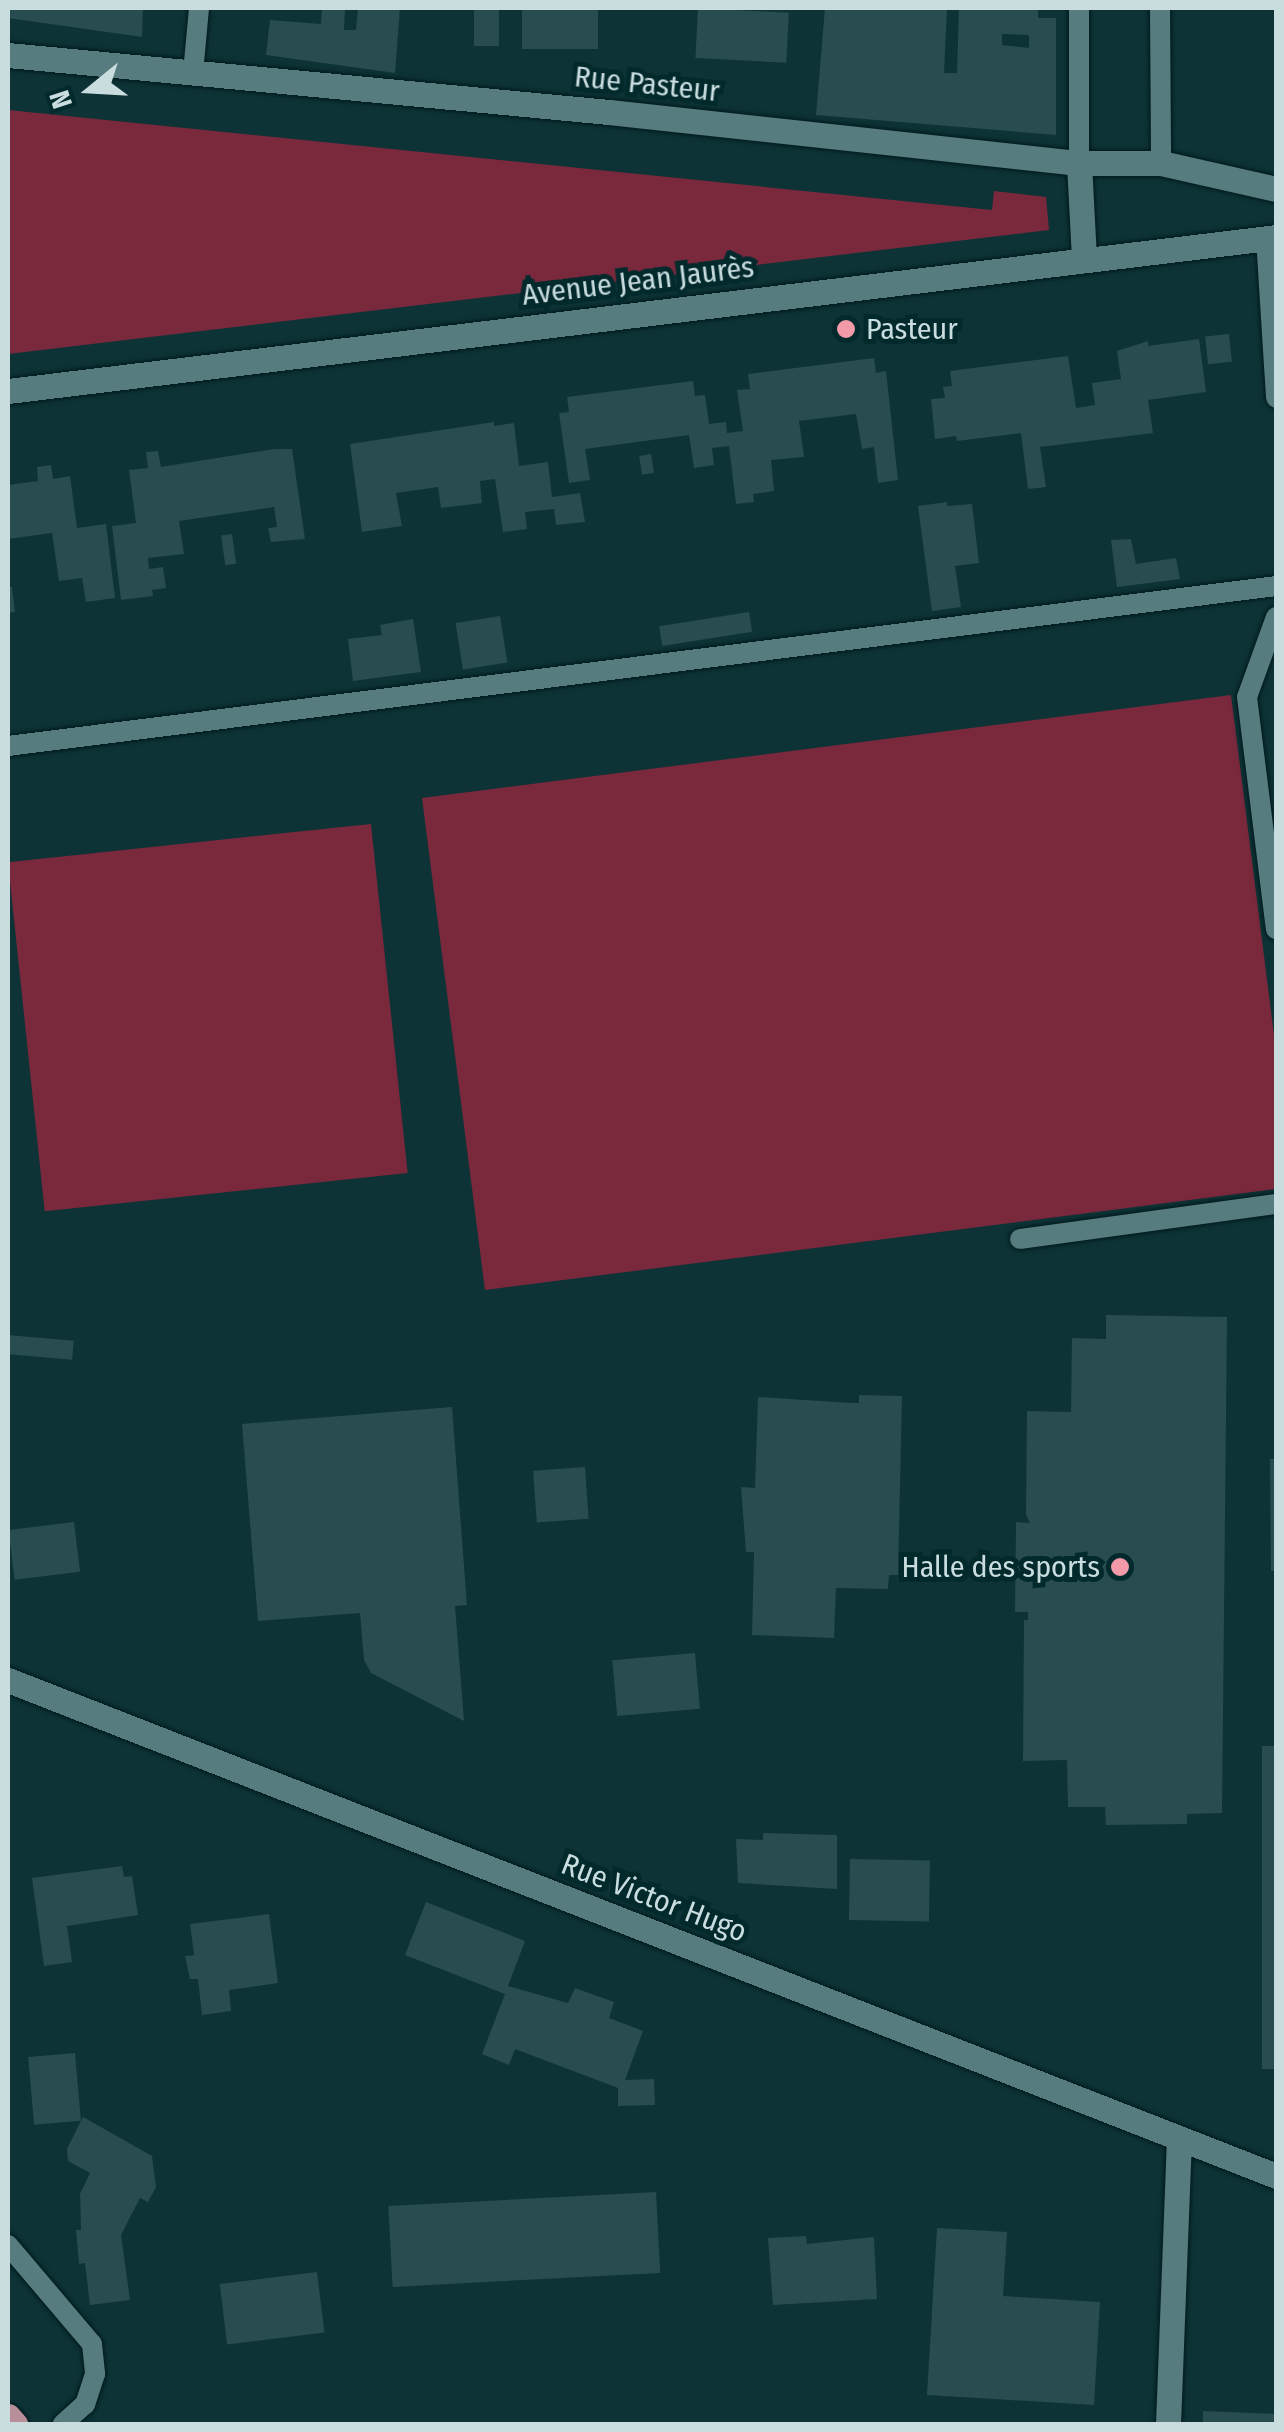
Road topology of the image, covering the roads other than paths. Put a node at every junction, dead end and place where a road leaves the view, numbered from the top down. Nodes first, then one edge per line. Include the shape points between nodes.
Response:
1 (199, 8) edge
2 (1078, 8) edge
3 (1160, 8) edge
4 (8, 54) edge
5 (193, 73) junction
6 (1079, 163) junction
7 (1161, 163) junction
8 (1276, 188) edge
9 (1271, 237) edge
10 (1084, 258) junction
11 (8, 391) edge
12 (1276, 398) edge
13 (1276, 586) edge
14 (1276, 617) edge
15 (8, 746) edge
16 (1276, 930) edge
17 (1276, 1204) edge
18 (1020, 1239) dead end
19 (8, 1680) edge
20 (1179, 2139) junction
21 (1276, 2176) edge
22 (8, 2244) edge
23 (8, 2416) edge
24 (15, 2424) edge
25 (63, 2424) edge
26 (1168, 2424) edge

1 - 5 lane
2 - 6 lane
3 - 7 lane
4 - 5 street, Rue Pasteur
5 - 6 street, Rue Pasteur
6 - 7 street, Rue Pasteur
6 - 10 street
7 - 8 street, Rue Pasteur
9 - 10 street, Avenue Jean Jaurès
9 - 12 lane
10 - 11 street, Avenue Jean Jaurès
13 - 15 lane
14 - 16 lane via 1247,697
17 - 18 lane
19 - 20 street, Rue Victor Hugo
20 - 21 street, Rue Victor Hugo
20 - 26 street
22 - 25 lane via 92,2344 95,2374 85,2404
23 - 24 main road

